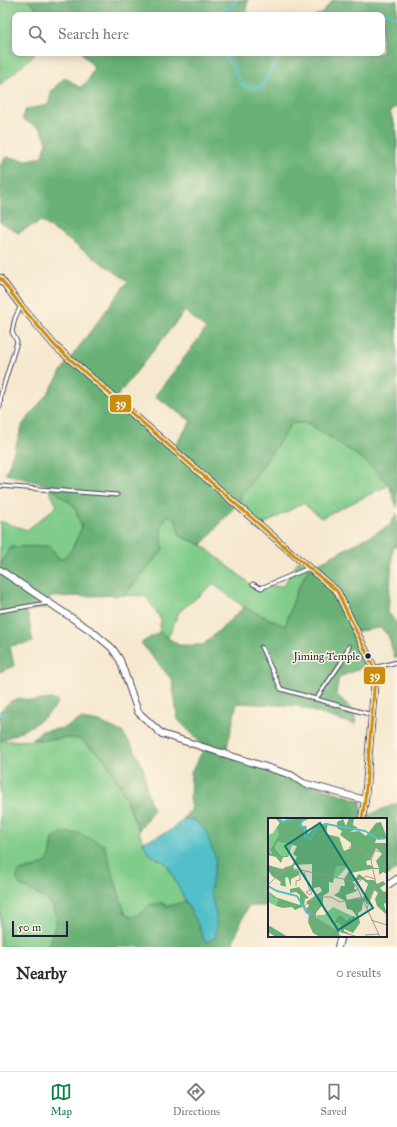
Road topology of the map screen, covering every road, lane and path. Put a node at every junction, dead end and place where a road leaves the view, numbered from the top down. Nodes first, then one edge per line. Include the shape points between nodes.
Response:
1 (0, 278) edge
2 (21, 306) junction
3 (0, 406) edge
4 (0, 486) edge
5 (117, 495) dead end
6 (309, 568) junction
7 (0, 570) edge
8 (253, 584) dead end
9 (48, 603) junction
10 (0, 611) edge
11 (349, 646) dead end
12 (261, 647) dead end
13 (397, 662) edge
14 (374, 668) junction
15 (316, 699) junction
16 (372, 715) junction
17 (365, 800) junction
18 (362, 818) edge
19 (397, 879) edge
20 (387, 885) edge
21 (341, 937) edge
22 (338, 947) edge

1 - 2 street
2 - 3 lane via 12,332 17,342 1,394
2 - 6 street via 55,346
4 - 5 lane
6 - 8 lane via 261,588
6 - 14 street via 337,591
7 - 9 street
9 - 10 lane
9 - 17 street via 93,632 112,648 120,660 138,712 162,734 291,775 303,783
11 - 15 lane via 341,663
12 - 15 lane via 281,689
13 - 14 lane
14 - 16 street
15 - 16 lane
16 - 17 street
17 - 18 street
19 - 20 street
21 - 22 street

